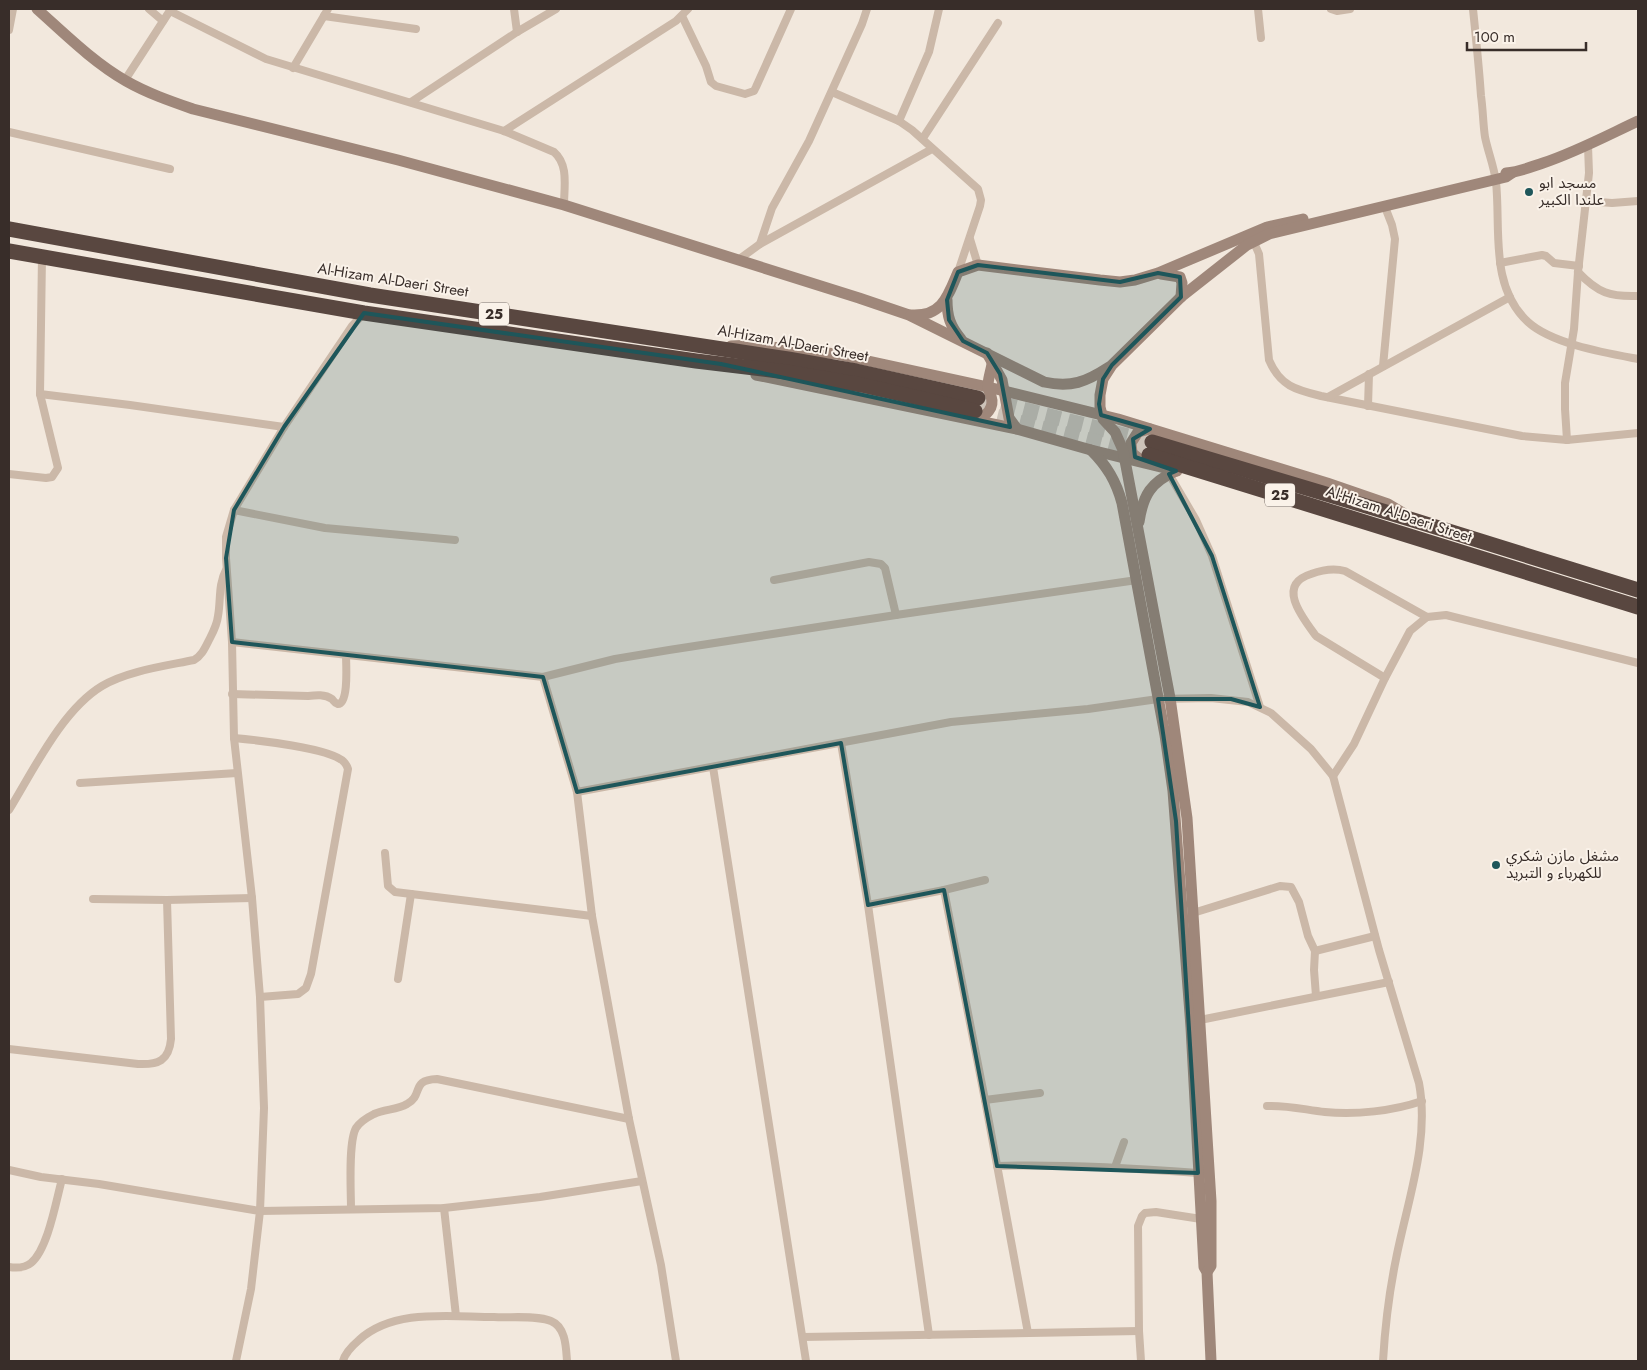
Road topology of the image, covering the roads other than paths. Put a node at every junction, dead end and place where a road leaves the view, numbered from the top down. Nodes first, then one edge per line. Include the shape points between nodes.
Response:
1 (13, 9) edge
2 (37, 9) edge
3 (149, 9) edge
4 (514, 9) edge
5 (556, 9) edge
6 (688, 9) edge
7 (792, 9) edge
8 (867, 9) edge
9 (939, 9) edge
10 (1258, 9) edge
11 (1331, 9) edge
12 (1350, 9) edge
13 (1473, 9) edge
14 (171, 10) edge
15 (326, 12) edge
16 (682, 16) junction
17 (163, 21) junction
18 (998, 23) dead end
19 (416, 29) dead end
20 (9, 30) edge
21 (516, 32) junction
22 (1261, 38) dead end
23 (293, 68) junction
24 (125, 80) junction
25 (832, 92) junction
26 (411, 102) junction
27 (899, 121) junction
28 (1638, 121) edge
29 (504, 131) junction
30 (9, 132) edge
31 (923, 138) junction
32 (1588, 146) junction
33 (932, 149) junction
34 (170, 169) dead end
35 (1495, 177) junction
36 (1586, 201) junction
37 (1638, 201) edge
38 (564, 205) junction
39 (1385, 207) junction
40 (9, 229) edge
41 (1252, 237) junction
42 (970, 239) junction
43 (760, 244) junction
44 (9, 251) edge
45 (42, 256) junction
46 (738, 260) junction
47 (1500, 263) junction
48 (978, 265) junction
49 (1579, 269) junction
50 (958, 272) junction
51 (1158, 274) junction
52 (1638, 296) edge
53 (1510, 297) junction
54 (1181, 298) junction
55 (947, 300) junction
56 (364, 313) junction
57 (910, 315) junction
58 (962, 341) junction
59 (1573, 344) junction
60 (987, 352) junction
61 (1638, 359) edge
62 (992, 364) junction
63 (1112, 365) junction
64 (1383, 366) junction
65 (1369, 374) junction
66 (1005, 391) junction
67 (40, 394) junction
68 (1100, 395) junction
69 (1328, 397) junction
70 (979, 404) junction
71 (1368, 406) junction
72 (1101, 415) junction
73 (1118, 419) junction
74 (284, 427) junction
75 (1017, 429) junction
76 (1638, 433) edge
77 (1567, 440) junction
78 (1149, 447) junction
79 (1091, 450) junction
80 (1124, 458) junction
81 (1173, 472) junction
82 (9, 474) edge
83 (234, 510) junction
84 (1412, 527) junction
85 (1138, 531) junction
86 (455, 540) dead end
87 (1139, 561) junction
88 (226, 570) junction
89 (774, 580) dead end
90 (1137, 580) junction
91 (1638, 590) edge
92 (1638, 606) edge
93 (896, 615) junction
94 (1427, 617) junction
95 (232, 642) junction
96 (346, 655) junction
97 (1638, 664) edge
98 (543, 677) junction
99 (1385, 678) junction
100 (232, 694) junction
101 (1170, 698) junction
102 (1158, 699) junction
103 (1260, 707) junction
104 (234, 738) junction
105 (841, 743) junction
106 (713, 767) junction
107 (237, 773) junction
108 (1333, 776) junction
109 (80, 783) dead end
110 (577, 792) junction
111 (9, 810) edge
112 (385, 853) dead end
113 (985, 880) dead end
114 (944, 890) junction
115 (411, 894) junction
116 (252, 898) junction
117 (93, 899) dead end
118 (167, 900) junction
119 (868, 905) junction
120 (1193, 913) junction
121 (592, 916) junction
122 (1375, 936) junction
123 (1315, 951) junction
124 (398, 979) dead end
125 (1388, 982) junction
126 (1316, 996) junction
127 (260, 997) junction
128 (1200, 1020) junction
129 (9, 1049) edge
130 (1040, 1093) dead end
131 (985, 1100) junction
132 (1422, 1101) junction
133 (1267, 1106) dead end
134 (629, 1119) junction
135 (1124, 1142) dead end
136 (997, 1166) junction
137 (1115, 1167) junction
138 (9, 1170) edge
139 (1198, 1173) junction
140 (62, 1179) junction
141 (642, 1181) junction
142 (444, 1208) junction
143 (351, 1209) junction
144 (260, 1211) junction
145 (1201, 1219) junction
146 (9, 1267) edge
147 (1207, 1272) junction
148 (456, 1316) junction
149 (1139, 1331) junction
150 (1028, 1333) junction
151 (929, 1335) junction
152 (803, 1336) junction
153 (236, 1361) edge
154 (343, 1361) edge
155 (567, 1361) edge
156 (676, 1361) edge
157 (806, 1361) edge
158 (1142, 1361) edge
159 (1211, 1361) edge
160 (1383, 1361) edge

1 - 20 street
2 - 24 street
3 - 17 street
4 - 21 street
5 - 21 street
6 - 16 street
7 - 16 street via 754,91 745,94 710,82 706,66
8 - 25 street
9 - 27 street via 929,52
10 - 22 street
11 - 12 street
13 - 35 street via 1485,136
14 - 17 street
14 - 23 street via 266,59
15 - 19 street
15 - 23 street
16 - 29 street
17 - 24 street
18 - 31 street
21 - 26 street
23 - 26 street
24 - 38 street via 193,109
25 - 27 street
25 - 43 street via 809,142 772,208
26 - 29 street
27 - 31 street
28 - 32 street
29 - 38 street via 554,152 560,158 565,172
30 - 34 street
31 - 33 street
32 - 35 street
32 - 36 street via 1590,163
33 - 42 street via 978,189 981,200
33 - 43 street
35 - 39 street
35 - 41 street via 1278,224
35 - 47 street
36 - 37 street
36 - 49 street
38 - 46 street
39 - 41 street
39 - 64 street via 1395,239
40 - 70 highway, Al-Hizam Al-Daeri Street / 25 via 370,295 856,371
41 - 51 street
41 - 54 street
41 - 69 street via 1259,254 1267,349 1273,371 1291,387
42 - 48 street
42 - 50 street
43 - 46 street
44 - 45 highway, Al-Hizam Al-Daeri Street / 25
45 - 56 highway, Al-Hizam Al-Daeri Street / 25
45 - 67 street
46 - 57 street
47 - 49 street via 1542,255 1554,264
47 - 53 street
48 - 50 street
48 - 51 street via 1120,282
49 - 52 street via 1596,289 1622,297
49 - 59 street
50 - 55 street
51 - 54 street via 1180,278
53 - 59 street via 1529,323 1547,335
53 - 64 street
54 - 63 street
55 - 57 street via 926,315
55 - 58 street via 952,329
56 - 70 highway, Al-Hizam Al-Daeri Street / 25 via 786,372
56 - 74 street
57 - 58 street
58 - 60 street
59 - 61 street
59 - 77 street via 1565,383
60 - 62 street
60 - 63 street via 1044,382 1057,385 1078,383
62 - 66 street via 1000,374
62 - 70 street
63 - 68 street via 1103,379
64 - 65 street
65 - 69 street
65 - 71 street
66 - 70 street
66 - 72 street
66 - 75 street via 1009,418
67 - 74 street
67 - 82 street via 58,468 52,477 46,478
68 - 72 street
68 - 73 street
69 - 71 street
70 - 75 street
71 - 77 street via 1522,436
72 - 73 street
72 - 80 street via 1118,437
73 - 78 street
74 - 83 street
75 - 79 street
76 - 77 street
78 - 80 street
78 - 81 street
78 - 84 highway, Al-Hizam Al-Daeri Street / 25
78 - 84 street via 1327,483 1388,504
79 - 80 street
79 - 87 street via 1106,466 1118,488
80 - 85 street
81 - 84 street via 1363,528 1386,533
81 - 85 street via 1154,485 1144,498
81 - 103 street via 1212,556
83 - 86 street via 325,528
83 - 88 street via 226,537
84 - 91 highway, Al-Hizam Al-Daeri Street / 25
84 - 92 highway, Al-Hizam Al-Daeri Street / 25 via 1501,565
85 - 87 street
87 - 90 street
87 - 101 street
88 - 95 street
88 - 111 street via 221,582 215,628 198,657 152,668 102,686 79,705 56,733
89 - 93 street via 853,564 881,564 885,568
90 - 93 street
90 - 102 street
93 - 98 street via 615,659
94 - 97 street via 1446,615
94 - 99 street via 1410,631
94 - 99 street via 1345,571 1316,572 1294,584 1294,598 1316,636
95 - 96 street
95 - 100 street
96 - 98 street
96 - 100 street via 346,693 340,703 317,695
98 - 110 street
99 - 108 street via 1354,744
100 - 104 street
101 - 102 street
101 - 103 street via 1231,699
101 - 120 street via 1187,818
102 - 105 street via 951,722
102 - 139 street via 1176,821
103 - 108 street via 1311,749
104 - 107 street
104 - 127 street via 316,751 342,760 348,769 312,974 306,988 298,994
105 - 106 street
105 - 119 street
106 - 110 street
106 - 152 street
107 - 109 street
107 - 116 street
108 - 122 street
110 - 121 street
112 - 115 street via 388,886 395,892
113 - 114 street
114 - 119 street
114 - 131 street
115 - 121 street
115 - 124 street
116 - 118 street
116 - 127 street
117 - 118 street
118 - 129 street via 170,1039 164,1059 138,1064
119 - 151 street
120 - 123 street via 1280,886 1291,887
120 - 128 street
121 - 134 street
122 - 123 street
122 - 125 street
123 - 126 street
125 - 126 street
125 - 132 street
126 - 128 street
127 - 144 street via 264,1108
128 - 147 street via 1211,1202 1211,1266
130 - 131 street
131 - 136 street
132 - 133 street via 1362,1112
132 - 160 street via 1423,1122 1412,1192 1388,1298
134 - 141 street
134 - 143 street via 437,1079 428,1080 420,1085 411,1102 374,1114 356,1128 352,1142
135 - 137 street
136 - 137 street
136 - 150 street
137 - 139 street
138 - 140 street
139 - 145 street
140 - 144 street
140 - 146 street via 39,1252 30,1264
141 - 142 street
141 - 156 street via 661,1265
142 - 143 street
142 - 148 street
143 - 144 street
144 - 153 street via 251,1289
145 - 147 street
145 - 149 street via 1156,1212 1142,1216 1138,1226
147 - 159 street
148 - 154 street via 416,1318 383,1326 366,1334
148 - 155 street via 552,1321 560,1327
149 - 150 street
149 - 158 street
150 - 151 street
151 - 152 street
152 - 157 street

